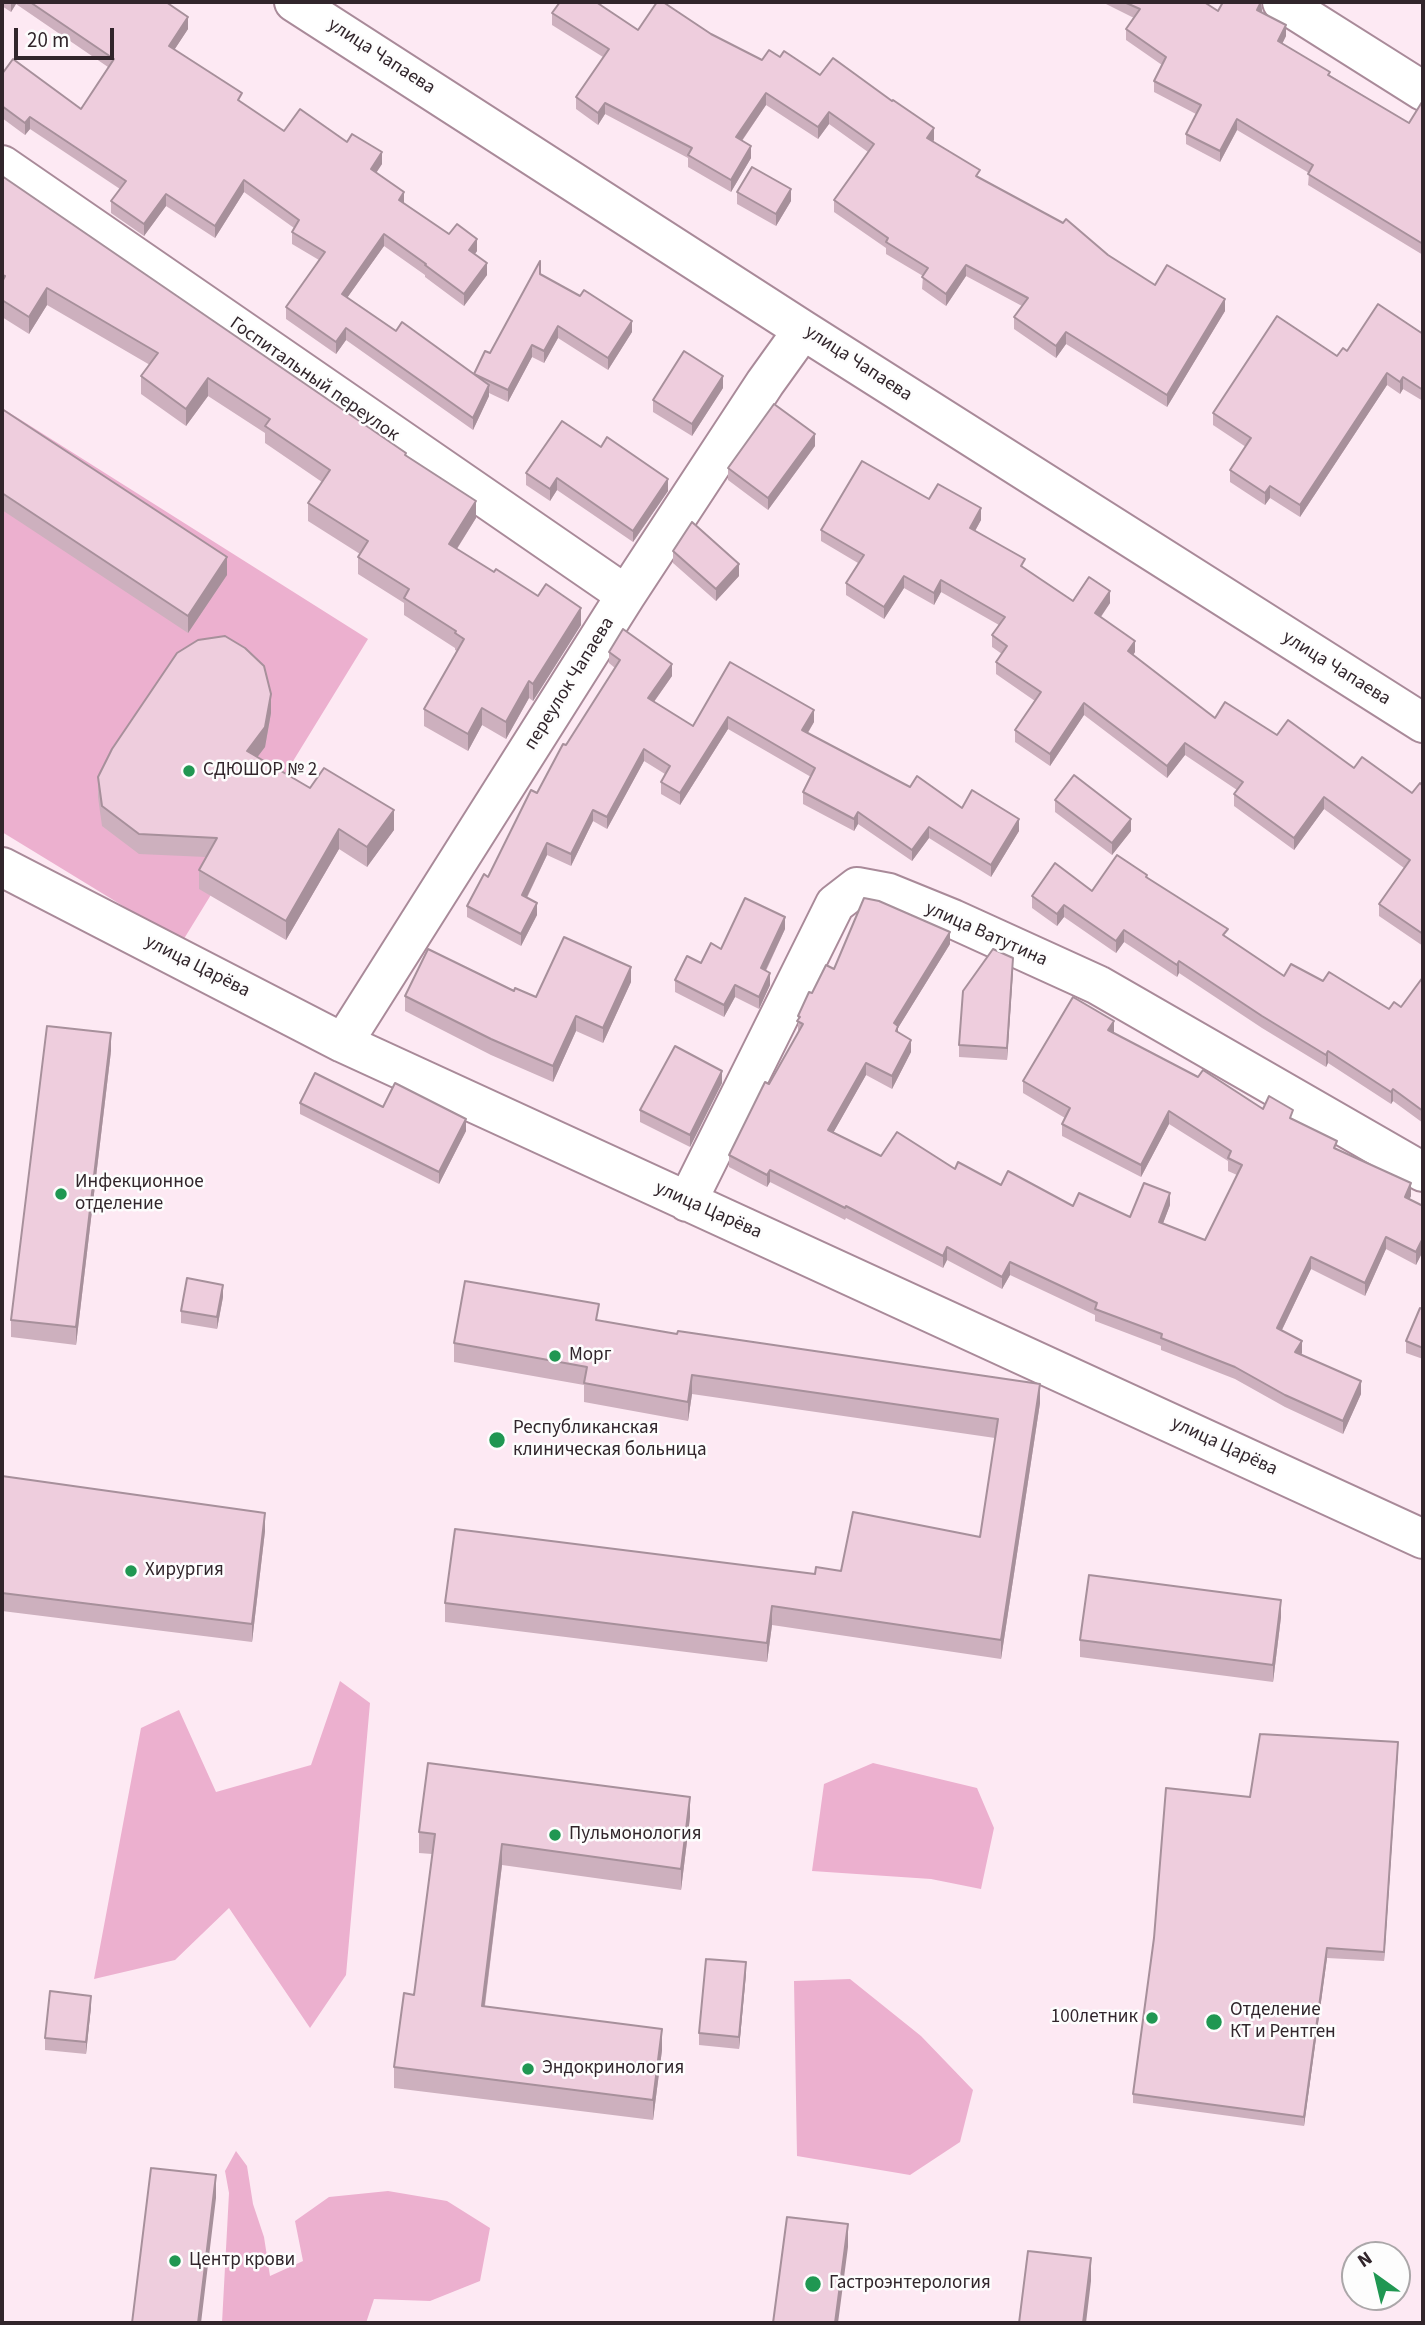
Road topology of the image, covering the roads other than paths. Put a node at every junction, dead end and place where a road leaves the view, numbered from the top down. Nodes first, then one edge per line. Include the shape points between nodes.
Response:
1 (294, 2) edge
2 (1282, 2) edge
3 (1423, 91) edge
4 (2, 165) edge
5 (803, 330) junction
6 (626, 595) junction
7 (1423, 723) edge
8 (2, 867) edge
9 (343, 1043) junction
10 (1423, 1172) edge
11 (687, 1202) junction
12 (1423, 1539) edge

1 - 5 street, улица Чапаева
2 - 3 street
4 - 6 street, Госпитальный переулок
5 - 6 street, переулок Чапаева
5 - 7 street, улица Чапаева
6 - 9 street, переулок Чапаева
8 - 9 street, улица Царёва
9 - 11 street, улица Царёва
10 - 11 street, улица Ватутина via 1098,985 889,892 857,887 835,904
11 - 12 street, улица Царёва

